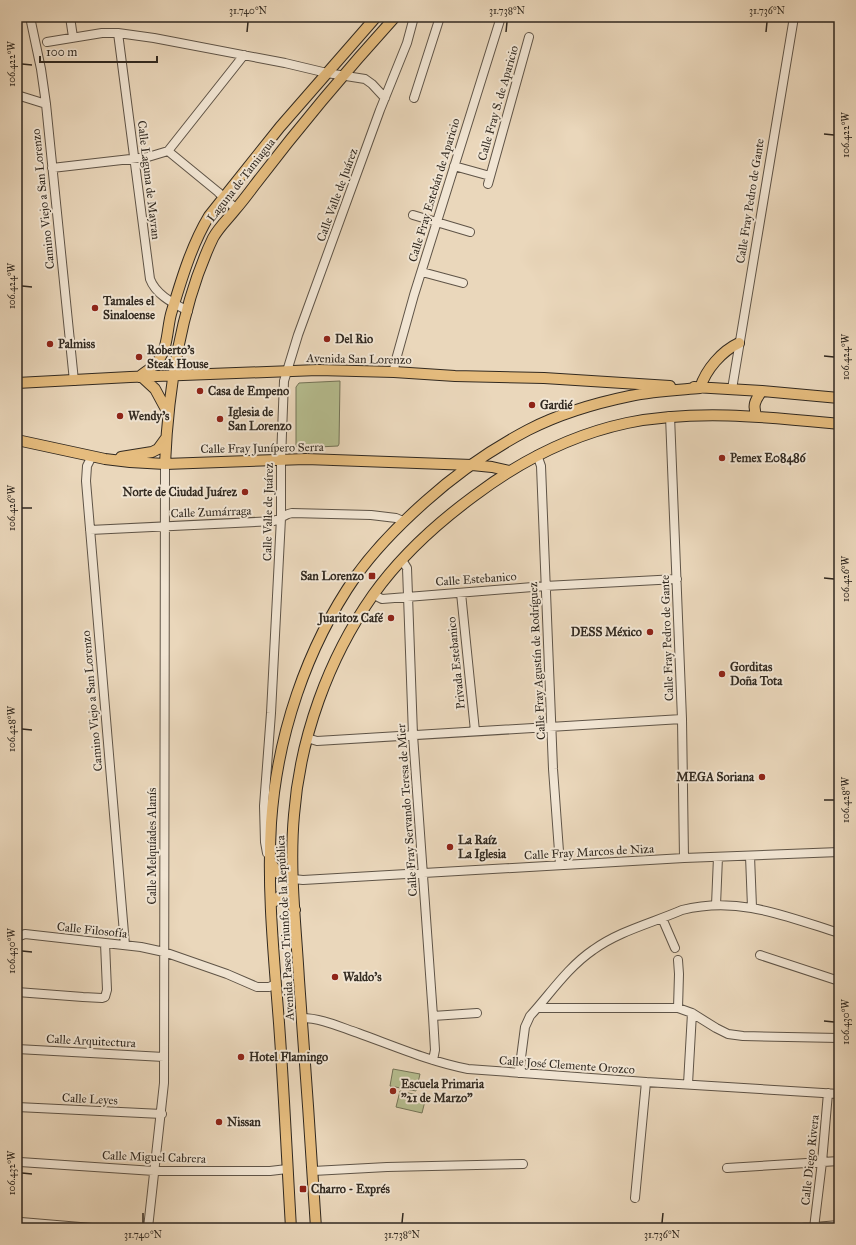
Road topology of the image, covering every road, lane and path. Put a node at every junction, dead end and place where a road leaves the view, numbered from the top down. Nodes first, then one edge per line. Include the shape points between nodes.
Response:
1 (30, 17) edge
2 (70, 17) edge
3 (376, 17) edge
4 (395, 17) edge
5 (414, 17) edge
6 (440, 17) edge
7 (501, 17) edge
8 (794, 17) edge
9 (118, 33) junction
10 (73, 37) junction
11 (530, 37) dead end
12 (47, 42) dead end
13 (244, 55) junction
14 (327, 73) junction
15 (344, 76) junction
16 (17, 95) edge
17 (385, 98) junction
18 (414, 98) dead end
19 (46, 104) junction
20 (168, 151) junction
21 (135, 158) junction
22 (454, 166) junction
23 (52, 168) junction
24 (490, 176) junction
25 (488, 184) dead end
26 (224, 197) junction
27 (236, 209) junction
28 (413, 215) dead end
29 (437, 223) junction
30 (470, 232) dead end
31 (422, 272) junction
32 (463, 283) dead end
33 (174, 304) junction
34 (188, 311) junction
35 (739, 343) junction
36 (286, 371) junction
37 (394, 372) junction
38 (174, 376) junction
39 (141, 377) junction
40 (74, 380) junction
41 (17, 383) edge
42 (700, 388) junction
43 (732, 389) junction
44 (762, 391) junction
45 (839, 398) edge
46 (168, 413) junction
47 (670, 416) junction
48 (757, 417) junction
49 (839, 424) edge
50 (166, 438) junction
51 (17, 440) edge
52 (537, 455) junction
53 (92, 456) junction
54 (105, 459) junction
55 (281, 459) junction
56 (165, 464) junction
57 (472, 465) junction
58 (509, 471) junction
59 (281, 518) junction
60 (403, 521) junction
61 (166, 526) junction
62 (90, 530) junction
63 (402, 560) junction
64 (677, 579) junction
65 (545, 586) junction
66 (461, 593) junction
67 (374, 595) junction
68 (408, 597) junction
69 (682, 719) junction
70 (552, 727) junction
71 (475, 731) junction
72 (413, 735) junction
73 (307, 738) junction
74 (839, 852) edge
75 (750, 856) junction
76 (718, 857) junction
77 (684, 858) junction
78 (270, 861) junction
79 (560, 865) junction
80 (424, 874) junction
81 (293, 879) junction
82 (271, 904) junction
83 (716, 905) junction
84 (752, 907) junction
85 (295, 910) junction
86 (662, 918) junction
87 (839, 934) edge
88 (17, 937) edge
89 (105, 943) junction
90 (125, 945) junction
91 (675, 948) dead end
92 (164, 952) junction
93 (760, 954) dead end
94 (678, 960) dead end
95 (839, 981) edge
96 (276, 984) junction
97 (17, 992) edge
98 (538, 1008) junction
99 (678, 1008) junction
100 (477, 1013) dead end
101 (692, 1013) junction
102 (433, 1016) junction
103 (302, 1018) junction
104 (839, 1038) edge
105 (17, 1049) edge
106 (164, 1057) junction
107 (433, 1060) junction
108 (519, 1074) junction
109 (646, 1082) junction
110 (688, 1084) junction
111 (828, 1093) junction
112 (839, 1094) edge
113 (17, 1107) edge
114 (162, 1114) junction
115 (839, 1161) edge
116 (20, 1162) dead end
117 (822, 1162) junction
118 (523, 1164) dead end
119 (727, 1168) dead end
120 (288, 1169) junction
121 (154, 1171) junction
122 (312, 1171) junction
123 (635, 1198) dead end
124 (17, 1223) edge
125 (839, 1225) edge
126 (92, 1228) edge
127 (148, 1228) edge
128 (291, 1228) edge
129 (316, 1228) edge
130 (802, 1228) edge
131 (814, 1228) edge

1 - 19 street, Camino Viejo a San Lorenzo
2 - 10 street
3 - 14 main road, Laguna de Tamiagua
4 - 15 main road, Laguna de Tamiagua
5 - 17 street, Calle Valle de Juárez via 407,43
6 - 18 street
7 - 22 street, Calle Fray Estebán de Aparicio
8 - 35 street, Calle Fray Pedro de Gante
9 - 10 street
9 - 13 street
9 - 21 street, Calle Laguna de Mayran
10 - 12 street
11 - 24 street, Calle Fray S. de Aparicio
13 - 14 street
13 - 20 street
14 - 15 street
14 - 26 main road, Laguna de Tamiagua
15 - 17 street via 365,79
15 - 27 main road, Laguna de Tamiagua via 290,138
16 - 19 street
17 - 36 street, Calle Valle de Juárez
19 - 23 street, Camino Viejo a San Lorenzo
20 - 21 street
20 - 26 street
21 - 23 street
21 - 33 street, Calle Laguna de Mayran via 150,279 156,290
22 - 24 street, Calle Fray S. de Aparicio
22 - 29 street, Calle Fray Estebán de Aparicio
23 - 40 street, Camino Viejo a San Lorenzo
24 - 25 street, Calle Fray S. de Aparicio
26 - 27 street
26 - 33 main road, Laguna de Tamiagua via 201,230
27 - 34 main road, Laguna de Tamiagua via 214,237
28 - 29 street
29 - 30 street
29 - 31 street, Calle Fray Estebán de Aparicio
31 - 32 street
31 - 37 street, Calle Fray Estebán de Aparicio
33 - 34 street, Calle Laguna de Mayran
33 - 39 main road, Laguna de Tamiagua via 164,351 158,362
34 - 38 main road, Laguna de Tamiagua
35 - 42 main road via 727,349 720,357 706,375
35 - 43 street, Calle Fray Pedro de Gante
36 - 37 main road, Avenida San Lorenzo
36 - 38 main road, Avenida San Lorenzo
36 - 55 street, Calle Valle de Juárez
37 - 42 main road, Avenida San Lorenzo
38 - 39 main road, Avenida San Lorenzo
38 - 46 main road, Laguna de Tamiagua
39 - 40 main road, Avenida San Lorenzo
39 - 46 main road via 155,389
40 - 41 main road, Avenida San Lorenzo
42 - 43 main road
42 - 57 main road via 630,396 576,410 528,430
43 - 44 main road
44 - 45 main road
44 - 48 main road via 754,404
46 - 50 main road, Laguna de Tamiagua
47 - 48 main road, Avenida Paseo Triunfo de la República
47 - 52 main road, Avenida Paseo Triunfo de la República via 587,434
47 - 64 street, Calle Fray Pedro de Gante
48 - 49 main road, Avenida Paseo Triunfo de la República
50 - 54 main road via 158,449 152,452
50 - 56 main road, Laguna de Tamiagua
51 - 53 main road, Calle Fray Junípero Serra
52 - 58 main road, Avenida Paseo Triunfo de la República
52 - 65 street, Calle Fray Agustín de Rodríguez via 541,466
53 - 54 main road, Calle Fray Junípero Serra
53 - 62 street, Camino Viejo a San Lorenzo via 87,466 86,481
54 - 56 main road, Calle Fray Junípero Serra
55 - 56 main road, Calle Fray Junípero Serra
55 - 57 main road, Calle Fray Junípero Serra
55 - 59 street, Calle Valle de Juárez
56 - 61 street, Calle Melquíades Alanís
57 - 58 main road, Calle Fray Junípero Serra
57 - 60 main road
58 - 63 main road, Avenida Paseo Triunfo de la República via 458,507
59 - 60 street, Calle Zumárraga via 292,513 330,513 371,515
59 - 61 street, Calle Zumárraga via 274,521
59 - 78 street, Calle Valle de Juárez via 264,806 265,842
60 - 78 main road via 357,575 326,626 309,663 291,714 278,767 272,811
61 - 62 street, Calle Zumárraga
61 - 92 street, Calle Melquíades Alanís
62 - 90 street, Camino Viejo a San Lorenzo
63 - 67 main road, Avenida Paseo Triunfo de la República
63 - 68 street, Calle Fray Servando Teresa de Mier via 407,568
64 - 65 street, Calle Estebanico
64 - 69 street, Calle Fray Pedro de Gante
65 - 66 street, Calle Estebanico
65 - 70 street, Calle Fray Agustín de Rodríguez
66 - 68 street, Calle Estebanico
66 - 71 street, Privada Estebanico
67 - 68 street, Calle Estebanico via 382,599
67 - 73 main road, Avenida Paseo Triunfo de la República via 339,655 324,688
68 - 72 street, Calle Fray Servando Teresa de Mier
69 - 70 street
69 - 77 street, Calle Fray Pedro de Gante
70 - 71 street
70 - 79 street, Calle Fray Agustín de Rodríguez
71 - 72 street
72 - 73 street via 317,741
72 - 80 street, Calle Fray Servando Teresa de Mier
73 - 81 main road, Avenida Paseo Triunfo de la República via 294,815
74 - 75 street, Calle Fray Marcos de Niza
75 - 76 street, Calle Fray Marcos de Niza
75 - 84 street
76 - 77 street, Calle Fray Marcos de Niza
76 - 83 street
77 - 79 street, Calle Fray Marcos de Niza
78 - 81 main road via 279,874
78 - 82 main road
79 - 80 street, Calle Fray Marcos de Niza
80 - 81 street, Calle Fray Marcos de Niza
80 - 102 street, Calle Fray Servando Teresa de Mier
81 - 85 main road, Avenida Paseo Triunfo de la República
82 - 85 main road via 279,897 286,898
82 - 96 main road
83 - 84 street
83 - 86 street via 694,907
84 - 87 street
85 - 103 main road, Avenida Paseo Triunfo de la República
86 - 91 street
86 - 98 street via 610,939 593,949 579,960
88 - 89 street, Calle Filosofía via 25,934
89 - 90 street, Calle Filosofía
89 - 97 street via 105,997
90 - 92 street, Calle Filosofía
92 - 96 street via 257,987
92 - 106 street, Calle Melquíades Alanís
93 - 95 street
94 - 99 street
96 - 120 main road
98 - 99 street
98 - 108 street via 530,1016 525,1027
99 - 101 street
100 - 102 street
101 - 104 street via 728,1034
101 - 110 street
102 - 107 street, Calle Fray Servando Teresa de Mier
103 - 107 street, Calle José Clemente Orozco via 332,1024
103 - 122 main road, Avenida Paseo Triunfo de la República
105 - 106 street, Calle Arquitectura
106 - 114 street, Calle Melquíades Alanís
107 - 108 street, Calle José Clemente Orozco via 454,1067
108 - 109 street, Calle José Clemente Orozco
109 - 110 street, Calle José Clemente Orozco
109 - 123 street
110 - 111 street, Calle José Clemente Orozco
111 - 112 street, Calle José Clemente Orozco
111 - 117 street, Calle Diego Rivera
113 - 114 street, Calle Leyes
114 - 121 street, Calle Melquíades Alanís
115 - 117 street
116 - 121 street, Calle Miguel Cabrera
117 - 119 street
117 - 131 street, Calle Diego Rivera
118 - 122 street
120 - 121 street, Calle Miguel Cabrera
120 - 128 main road
121 - 127 street, Calle Melquíades Alanís
122 - 129 main road, Avenida Paseo Triunfo de la República
124 - 126 street
125 - 131 street
130 - 131 street

